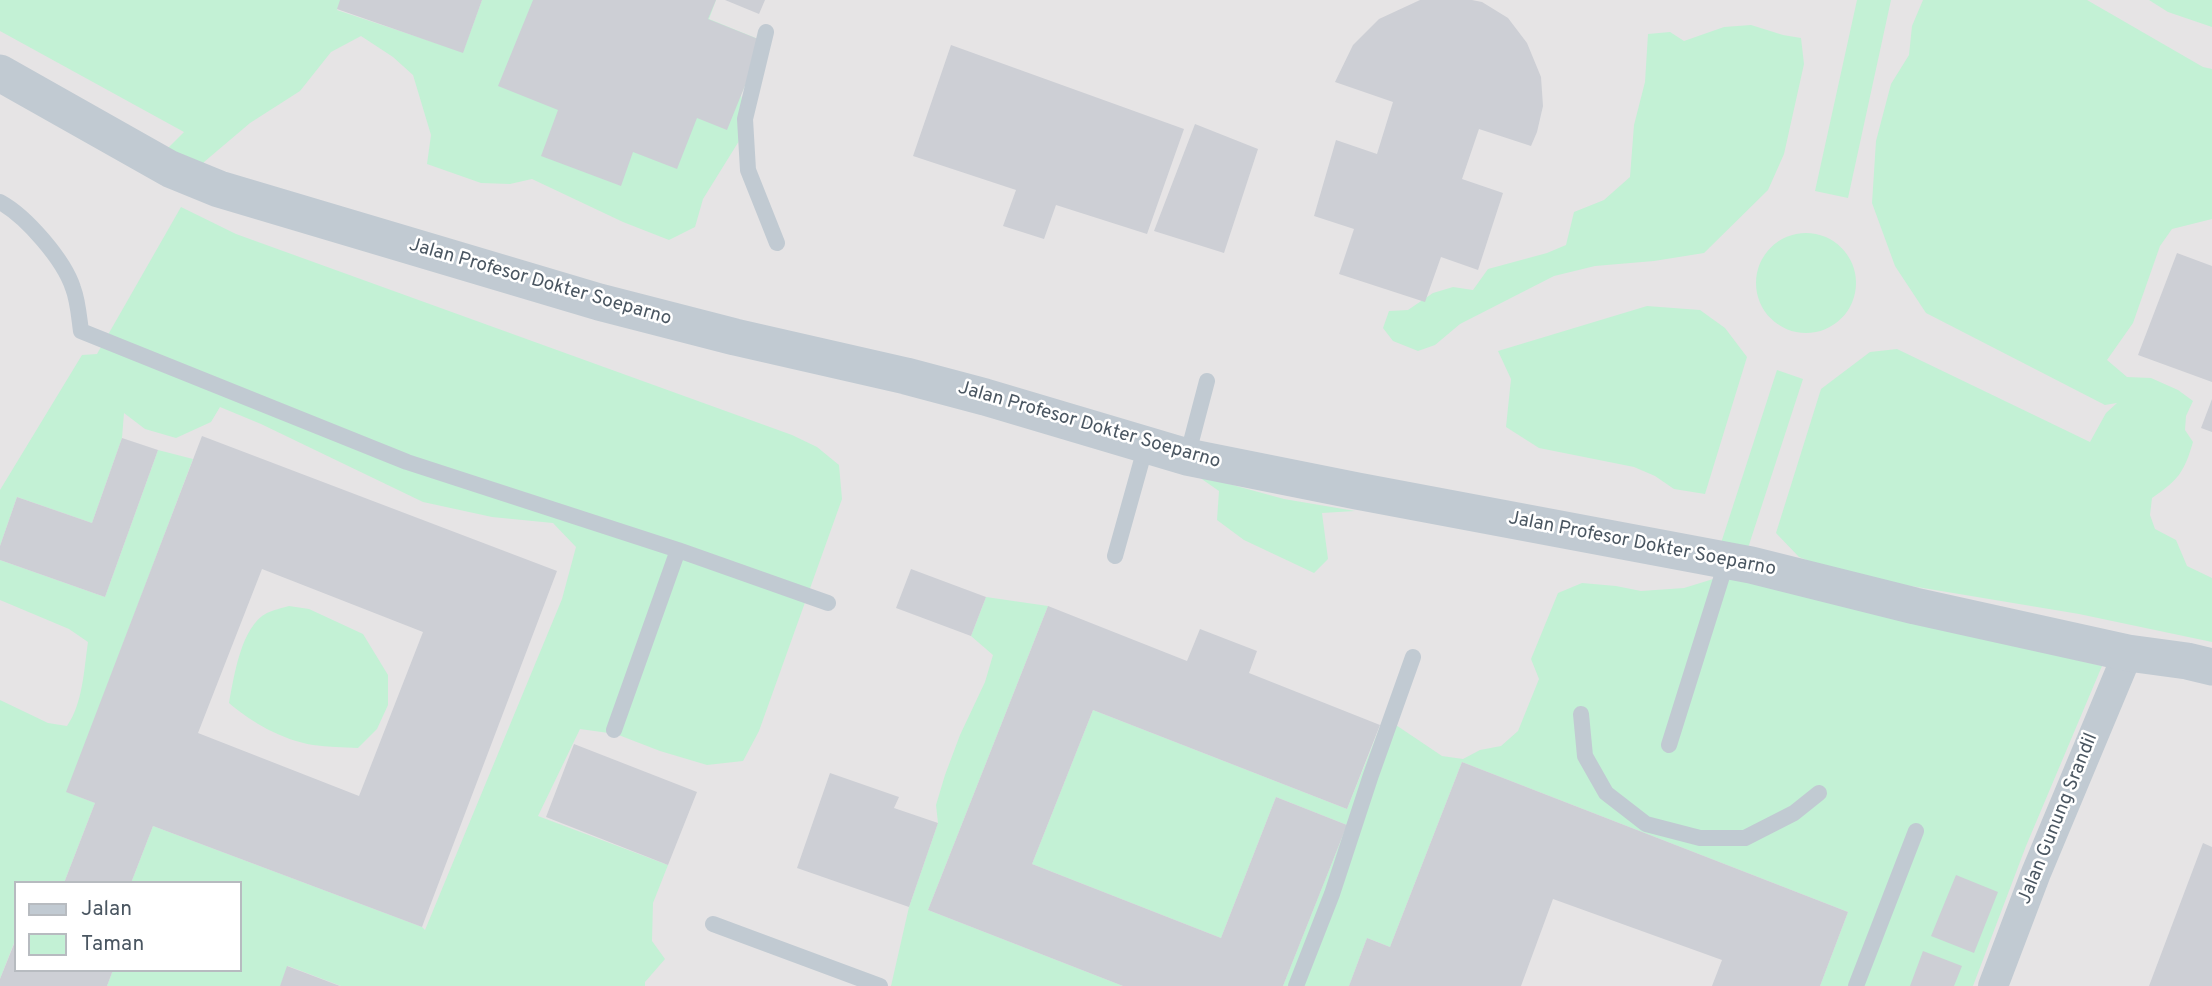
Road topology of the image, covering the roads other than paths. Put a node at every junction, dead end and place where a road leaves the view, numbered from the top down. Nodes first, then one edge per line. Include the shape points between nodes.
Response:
1 (766, 32) dead end
2 (0, 73) edge
3 (0, 202) edge
4 (777, 243) dead end
5 (1207, 381) dead end
6 (1146, 445) junction
7 (1187, 457) junction
8 (678, 551) junction
9 (1115, 556) dead end
10 (1727, 560) junction
11 (828, 603) dead end
12 (2128, 653) junction
13 (1413, 657) dead end
14 (2212, 667) edge
15 (1581, 714) dead end
16 (614, 730) dead end
17 (1669, 745) dead end
18 (1819, 793) dead end
19 (1916, 831) dead end
20 (713, 924) dead end
21 (880, 986) edge
22 (1296, 986) edge
23 (1856, 986) edge
24 (1993, 986) edge

1 - 4 lane via 745,119 748,170
2 - 6 street, Jalan Profesor Dokter Soeparno via 170,169 219,189 599,302 860,364
3 - 8 lane via 52,250 73,288 81,331 407,462
5 - 7 lane
6 - 7 street, Jalan Profesor Dokter Soeparno
6 - 9 lane
7 - 10 street, Jalan Profesor Dokter Soeparno
8 - 11 lane
8 - 16 lane
10 - 12 street, Jalan Profesor Dokter Soeparno
10 - 17 lane
12 - 14 street, Jalan Profesor Dokter Soeparno
12 - 24 street, Jalan Gunung Srandil
13 - 22 lane
15 - 18 lane via 1585,756 1606,793 1646,824 1700,838 1745,838 1794,813
19 - 23 lane
20 - 21 lane

